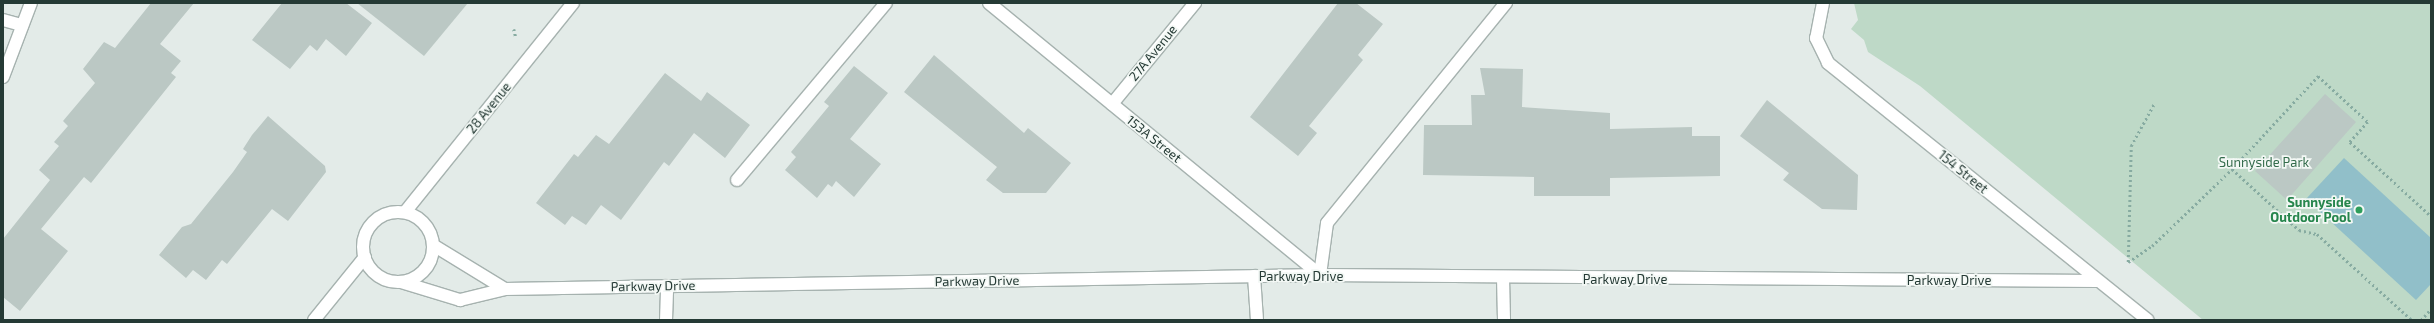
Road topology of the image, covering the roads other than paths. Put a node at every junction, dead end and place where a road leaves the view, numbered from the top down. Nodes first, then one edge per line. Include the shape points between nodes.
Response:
1 (31, 3) edge
2 (573, 3) edge
3 (886, 3) edge
4 (989, 3) edge
5 (1195, 3) edge
6 (1506, 3) edge
7 (1823, 3) edge
8 (3, 20) edge
9 (22, 25) junction
10 (3, 77) edge
11 (1112, 104) junction
12 (737, 180) dead end
13 (405, 212) junction
14 (433, 245) junction
15 (365, 257) junction
16 (1320, 275) junction
17 (1254, 276) junction
18 (1503, 278) junction
19 (2098, 281) junction
20 (401, 282) junction
21 (667, 286) junction
22 (505, 289) junction
23 (314, 320) edge
24 (666, 320) edge
25 (1257, 320) edge
26 (1504, 320) edge
27 (2148, 320) edge

1 - 9 street
2 - 13 street, 28 Avenue
3 - 12 street
4 - 11 street, 153A Street
5 - 11 street, 27A Avenue
6 - 16 street via 1327,223
7 - 19 street, 154 Street via 1816,38 1828,63
8 - 9 street
9 - 10 street
11 - 16 street, 153A Street
13 - 14 street via 425,224
13 - 15 street via 393,212 372,223 366,234
14 - 20 street via 432,256 421,274
14 - 22 street
15 - 20 street via 378,275
15 - 23 street
16 - 17 street, Parkway Drive
16 - 18 street, Parkway Drive
17 - 21 street, Parkway Drive
17 - 25 street
18 - 19 street, Parkway Drive
18 - 26 street
19 - 27 street, 154 Street
20 - 22 street, Parkway Drive via 460,300
21 - 22 street, Parkway Drive
21 - 24 street

